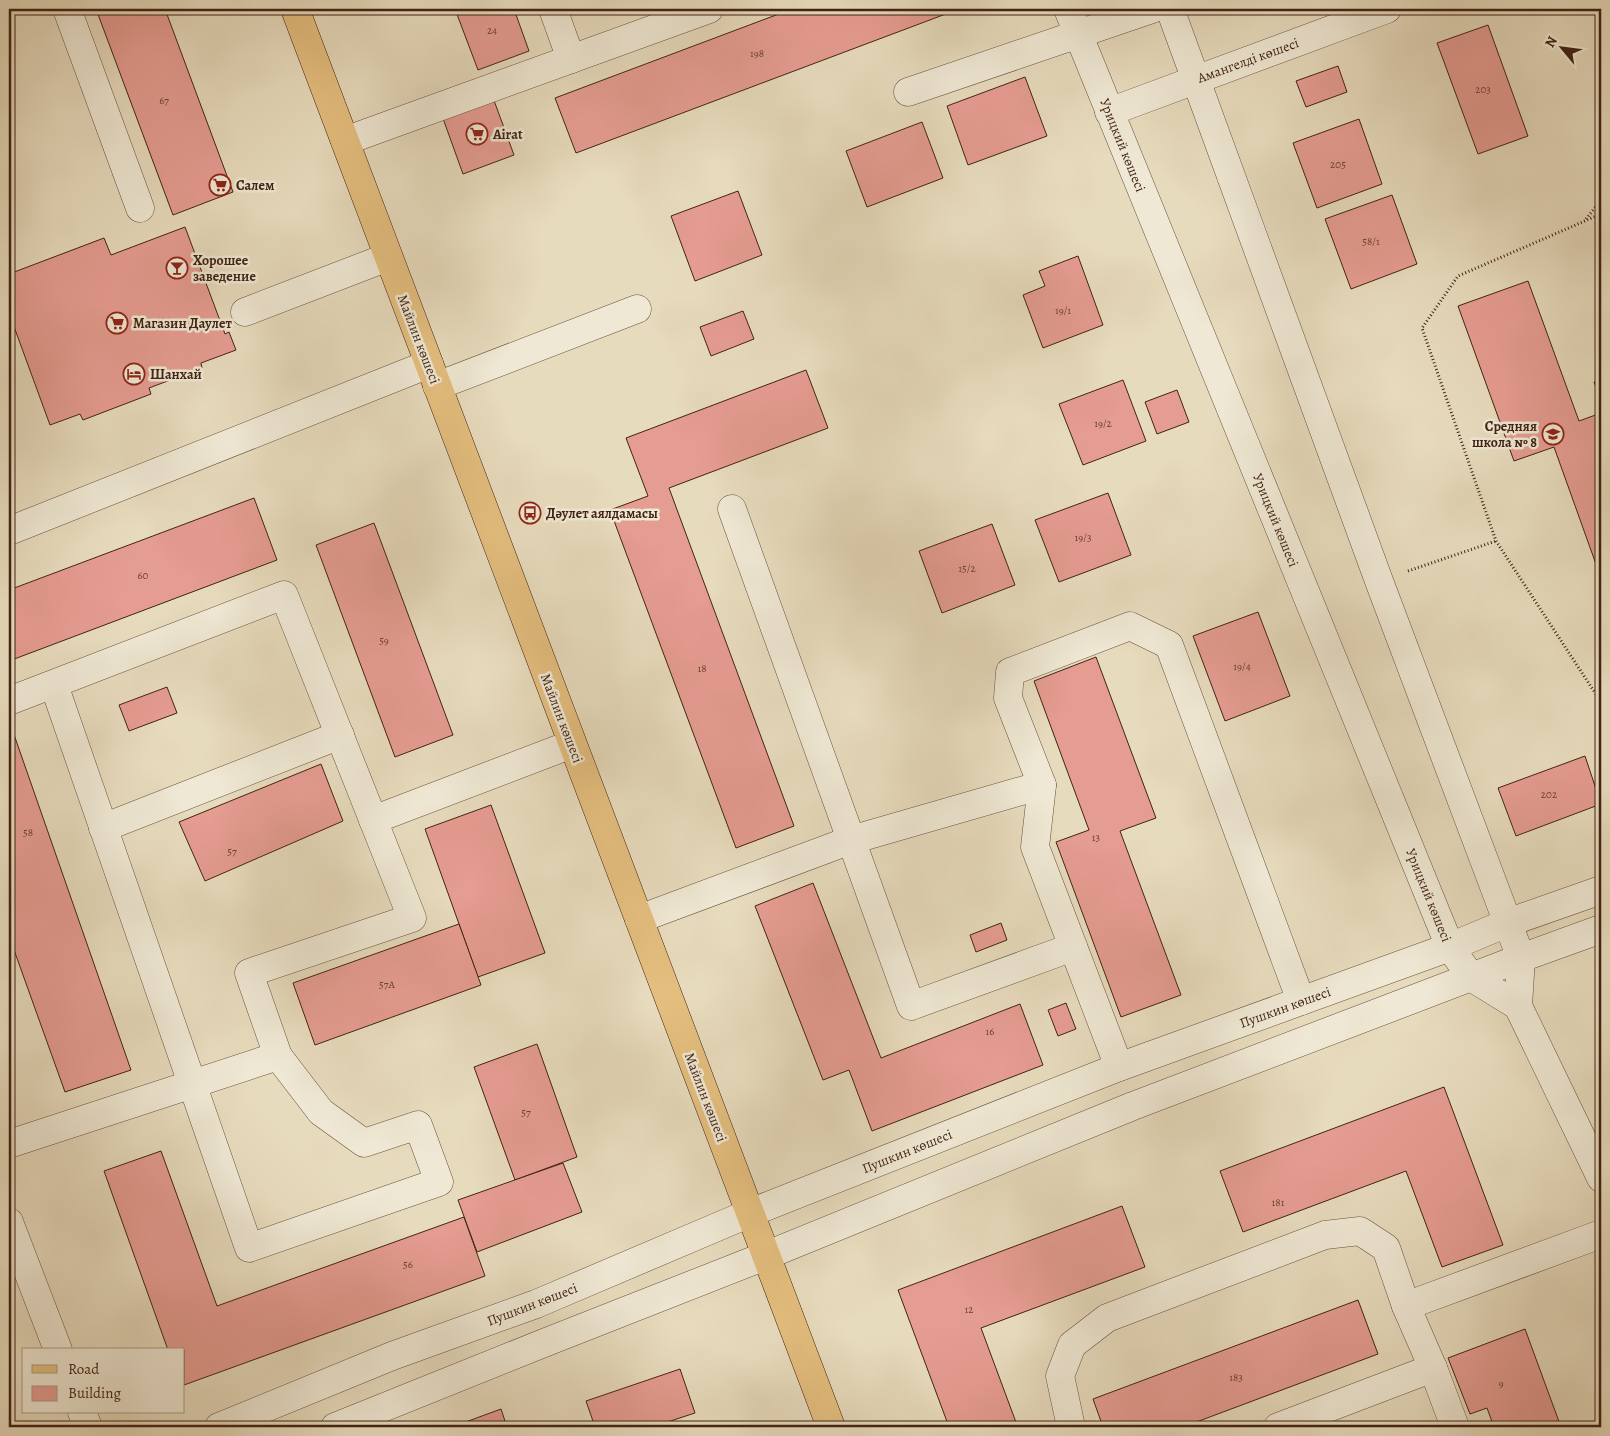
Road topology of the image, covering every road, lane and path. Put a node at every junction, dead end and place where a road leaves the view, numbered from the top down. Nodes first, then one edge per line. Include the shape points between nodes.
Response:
1 (67, 9) edge
2 (294, 9) edge
3 (553, 9) edge
4 (709, 9) edge
5 (1068, 9) edge
6 (1152, 9) edge
7 (1170, 9) edge
8 (1387, 9) edge
9 (1078, 34) junction
10 (572, 59) junction
11 (1196, 79) junction
12 (908, 92) dead end
13 (1110, 112) junction
14 (345, 142) junction
15 (1601, 200) edge
16 (140, 208) dead end
17 (1601, 214) edge
18 (1585, 220) junction
19 (388, 257) junction
20 (637, 310) dead end
21 (245, 312) dead end
22 (433, 375) junction
23 (732, 509) dead end
24 (9, 531) edge
25 (1496, 541) junction
26 (1378, 580) junction
27 (54, 685) junction
28 (9, 701) edge
29 (1601, 702) edge
30 (340, 735) junction
31 (572, 744) junction
32 (1042, 785) junction
33 (374, 820) junction
34 (103, 828) junction
35 (851, 840) junction
36 (1601, 890) edge
37 (639, 919) junction
38 (1507, 923) junction
39 (1601, 928) edge
40 (1450, 946) junction
41 (1073, 947) junction
42 (1521, 958) junction
43 (1471, 977) junction
44 (1301, 1001) junction
45 (1518, 1006) junction
46 (278, 1056) junction
47 (1119, 1067) junction
48 (192, 1085) junction
49 (9, 1144) edge
50 (1601, 1178) edge
51 (750, 1213) junction
52 (9, 1222) edge
53 (1601, 1234) edge
54 (766, 1256) junction
55 (536, 1304) junction
56 (1406, 1306) junction
57 (549, 1341) junction
58 (57, 1348) edge
59 (1433, 1368) junction
60 (83, 1414) edge
61 (88, 1427) edge
62 (219, 1427) edge
63 (335, 1427) edge
64 (831, 1427) edge
65 (1071, 1427) edge
66 (1278, 1427) edge
67 (1456, 1427) edge

1 - 16 street
2 - 14 main road, Майлин көшесі
3 - 10 street
4 - 10 street
5 - 9 street, Урицкий көшесі
6 - 9 street
7 - 11 street
8 - 11 street, Амангелді көшесі
9 - 12 street
9 - 13 street, Урицкий көшесі
10 - 14 street
11 - 13 street, Амангелді көшесі
11 - 26 street
13 - 40 street, Урицкий көшесі
14 - 19 main road, Майлин көшесі
15 - 18 path
17 - 18 path
18 - 25 path via 1458,276 1422,328
19 - 21 street
19 - 22 main road, Майлин көшесі
20 - 22 street
22 - 24 street
22 - 31 main road, Майлин көшесі
23 - 35 street
25 - 26 path
25 - 29 path
26 - 38 street
27 - 28 street
27 - 30 street via 284,595
27 - 34 street
30 - 33 street
30 - 34 street
31 - 33 street
31 - 37 main road, Майлин көшесі
32 - 35 street
32 - 41 street via 1035,847
32 - 44 street via 1008,698 1010,672 1130,626 1169,645
33 - 46 street via 412,918 249,973
34 - 48 street
35 - 37 street
35 - 41 street via 911,1006
36 - 38 street, Пушкин көшесі
37 - 51 main road, Майлин көшесі
38 - 40 street, Пушкин көшесі
38 - 42 street
39 - 42 street
40 - 43 street, Урицкий көшесі
40 - 44 street, Пушкин көшесі
41 - 47 street
42 - 43 street
42 - 45 street
43 - 45 street, Урицкий көшесі
43 - 54 street via 1133,1106
44 - 47 street, Пушкин көшесі
45 - 50 street
46 - 48 street
46 - 48 street via 321,1112 364,1143 418,1125 439,1182 249,1248
47 - 51 street, Пушкин көшесі
48 - 49 street
51 - 54 main road, Майлин көшесі
51 - 55 street, Пушкин көшесі
52 - 58 street
53 - 56 street
54 - 57 street
54 - 64 main road, Майлин көшесі
55 - 57 street
55 - 62 street, Пушкин көшесі via 392,1356
56 - 59 street
56 - 65 street via 1386,1248 1360,1231 1325,1235 1107,1318 1072,1345 1060,1376
57 - 63 street
59 - 66 street
59 - 67 street
60 - 61 street

